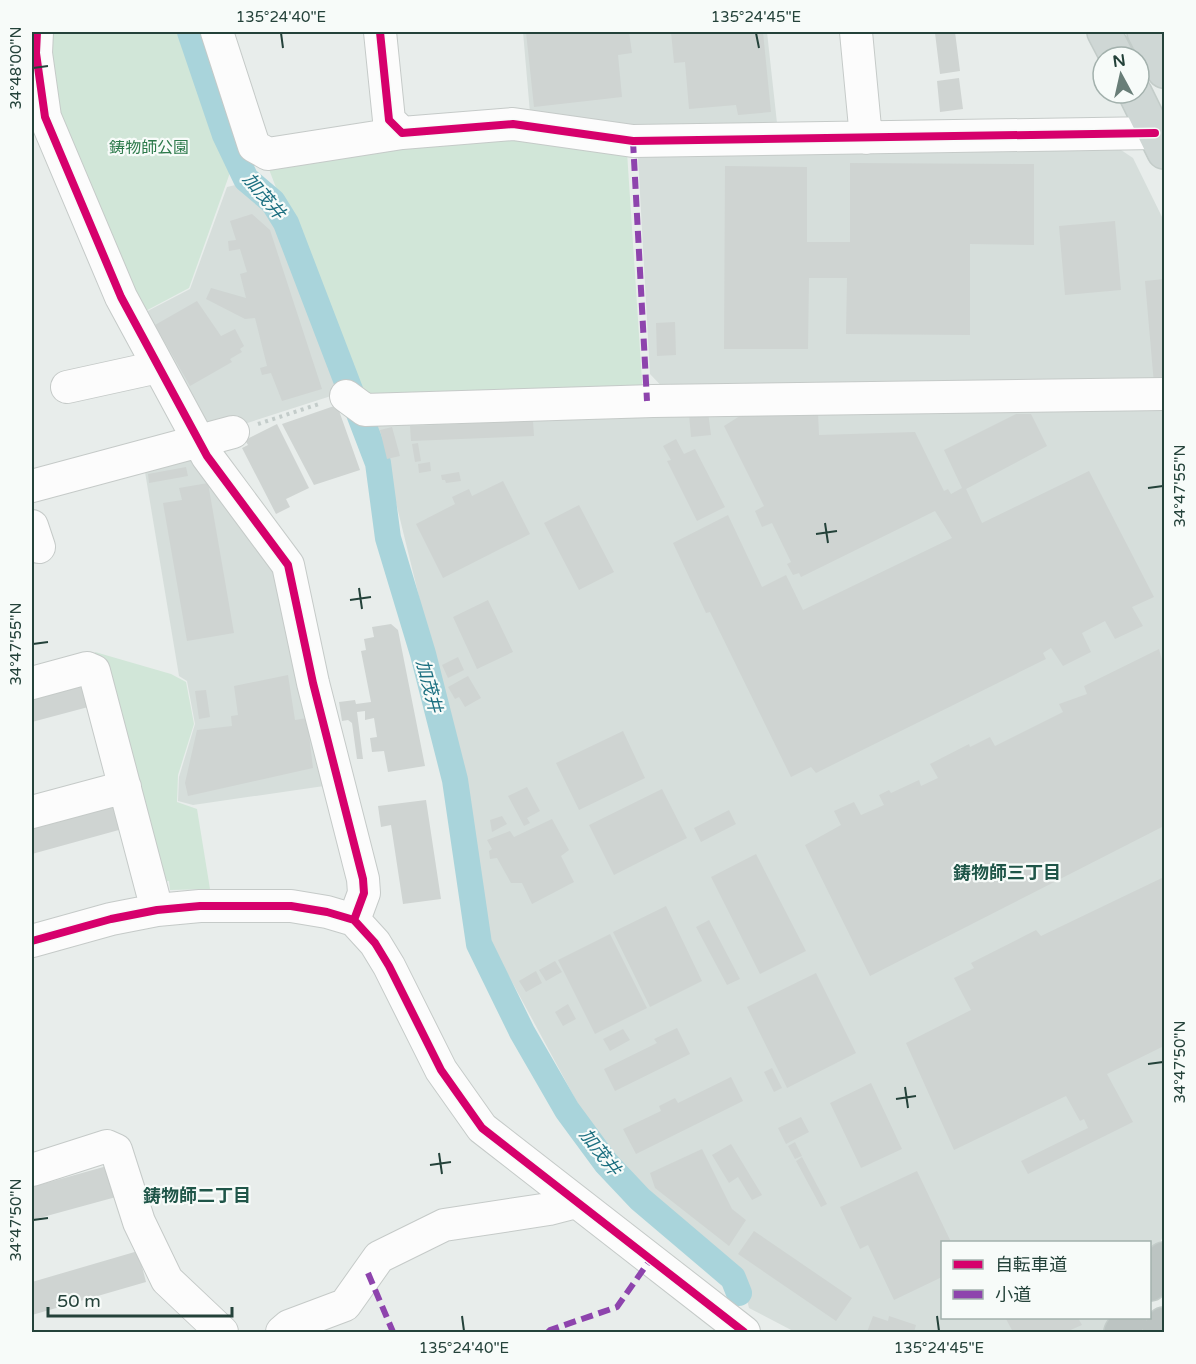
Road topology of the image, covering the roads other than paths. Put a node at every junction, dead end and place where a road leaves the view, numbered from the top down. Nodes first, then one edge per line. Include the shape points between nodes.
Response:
1 (37, 32) edge
2 (217, 32) edge
3 (380, 32) edge
4 (856, 32) edge
5 (1144, 32) edge
6 (1164, 71) edge
7 (1141, 105) edge
8 (402, 133) junction
9 (866, 138) junction
10 (1160, 142) edge
11 (158, 366) junction
12 (67, 387) dead end
13 (1164, 394) edge
14 (346, 396) road end
15 (233, 432) road end
16 (199, 442) junction
17 (32, 486) edge
18 (32, 683) edge
19 (125, 787) junction
20 (32, 812) edge
21 (157, 910) junction
22 (354, 920) junction
23 (32, 941) edge
24 (32, 1170) edge
25 (576, 1202) junction
26 (1164, 1259) edge
27 (1151, 1281) edge
28 (1129, 1319) edge
29 (1164, 1323) edge
30 (222, 1332) edge
31 (282, 1332) edge
32 (744, 1332) edge
33 (1121, 1332) edge
34 (1159, 1332) edge

1 - 11 street via 45,117 121,297
2 - 8 street via 254,146 268,154
3 - 8 street via 389,120
4 - 9 street
5 - 6 main road
7 - 10 main road
8 - 9 street via 513,124 633,141
9 - 10 street
11 - 12 street
11 - 16 street
13 - 14 street via 653,401 365,410
15 - 16 street
16 - 17 street
16 - 22 street via 288,565 313,683 363,879 364,893
18 - 19 street via 87,668 94,671
19 - 20 street
19 - 21 street
21 - 22 street via 291,906
21 - 23 street
22 - 25 street via 389,966 441,1070 465,1107 482,1128
24 - 30 street via 107,1146 116,1150 139,1222 167,1280
25 - 31 street via 444,1225 379,1257 345,1305
25 - 32 street
26 - 27 highway
28 - 33 highway
29 - 34 highway

